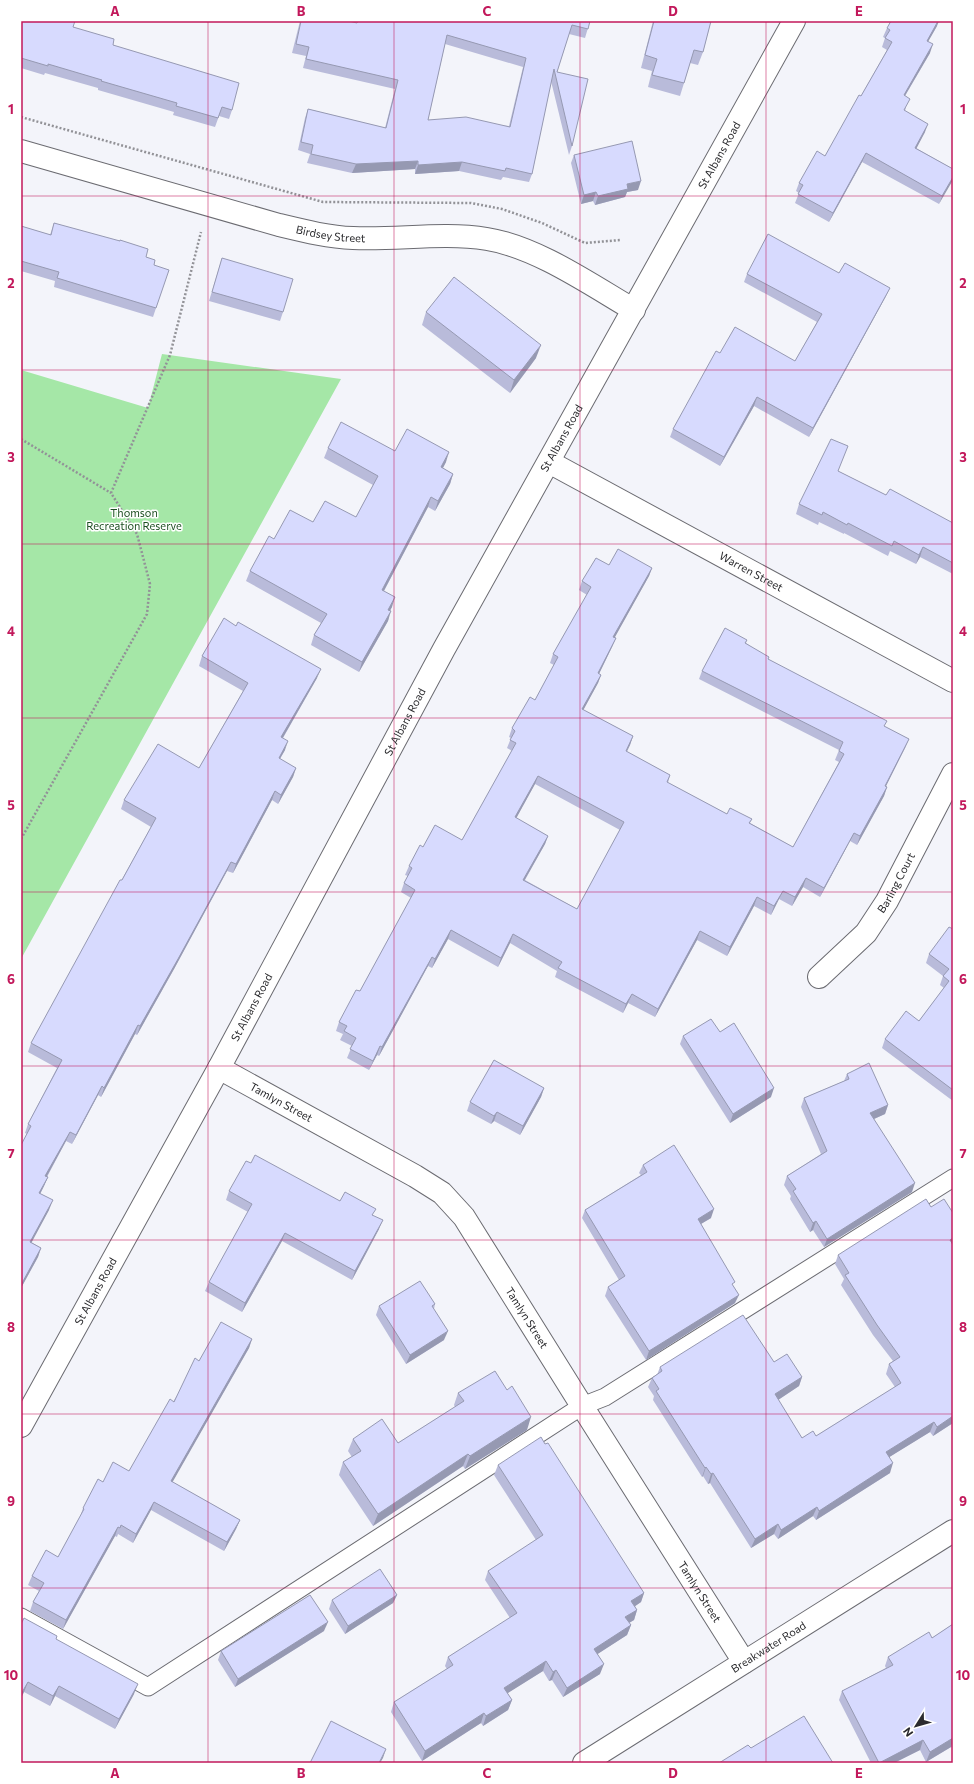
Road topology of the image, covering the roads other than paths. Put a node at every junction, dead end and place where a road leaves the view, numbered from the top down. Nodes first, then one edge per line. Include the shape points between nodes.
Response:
1 (794, 21) edge
2 (21, 151) edge
3 (634, 310) junction
4 (549, 462) junction
5 (953, 681) edge
6 (953, 774) edge
7 (819, 977) dead end
8 (219, 1068) junction
9 (953, 1178) edge
10 (582, 1406) junction
11 (21, 1426) edge
12 (953, 1531) edge
13 (21, 1617) edge
14 (744, 1662) junction
15 (584, 1763) edge

1 - 3 street, St Albans Road
2 - 3 street, Birdsey Street via 318,235 354,238 450,235 488,239 533,253
3 - 4 street, St Albans Road
4 - 5 street, Warren Street
4 - 8 street, St Albans Road via 444,649
6 - 7 street, Barling Court via 866,933
8 - 10 street, Tamlyn Street via 442,1193 464,1217
8 - 11 street, St Albans Road
9 - 10 lane via 605,1397
10 - 13 lane via 148,1687
10 - 14 street, Tamlyn Street
12 - 14 street, Breakwater Road
14 - 15 street, Breakwater Road

